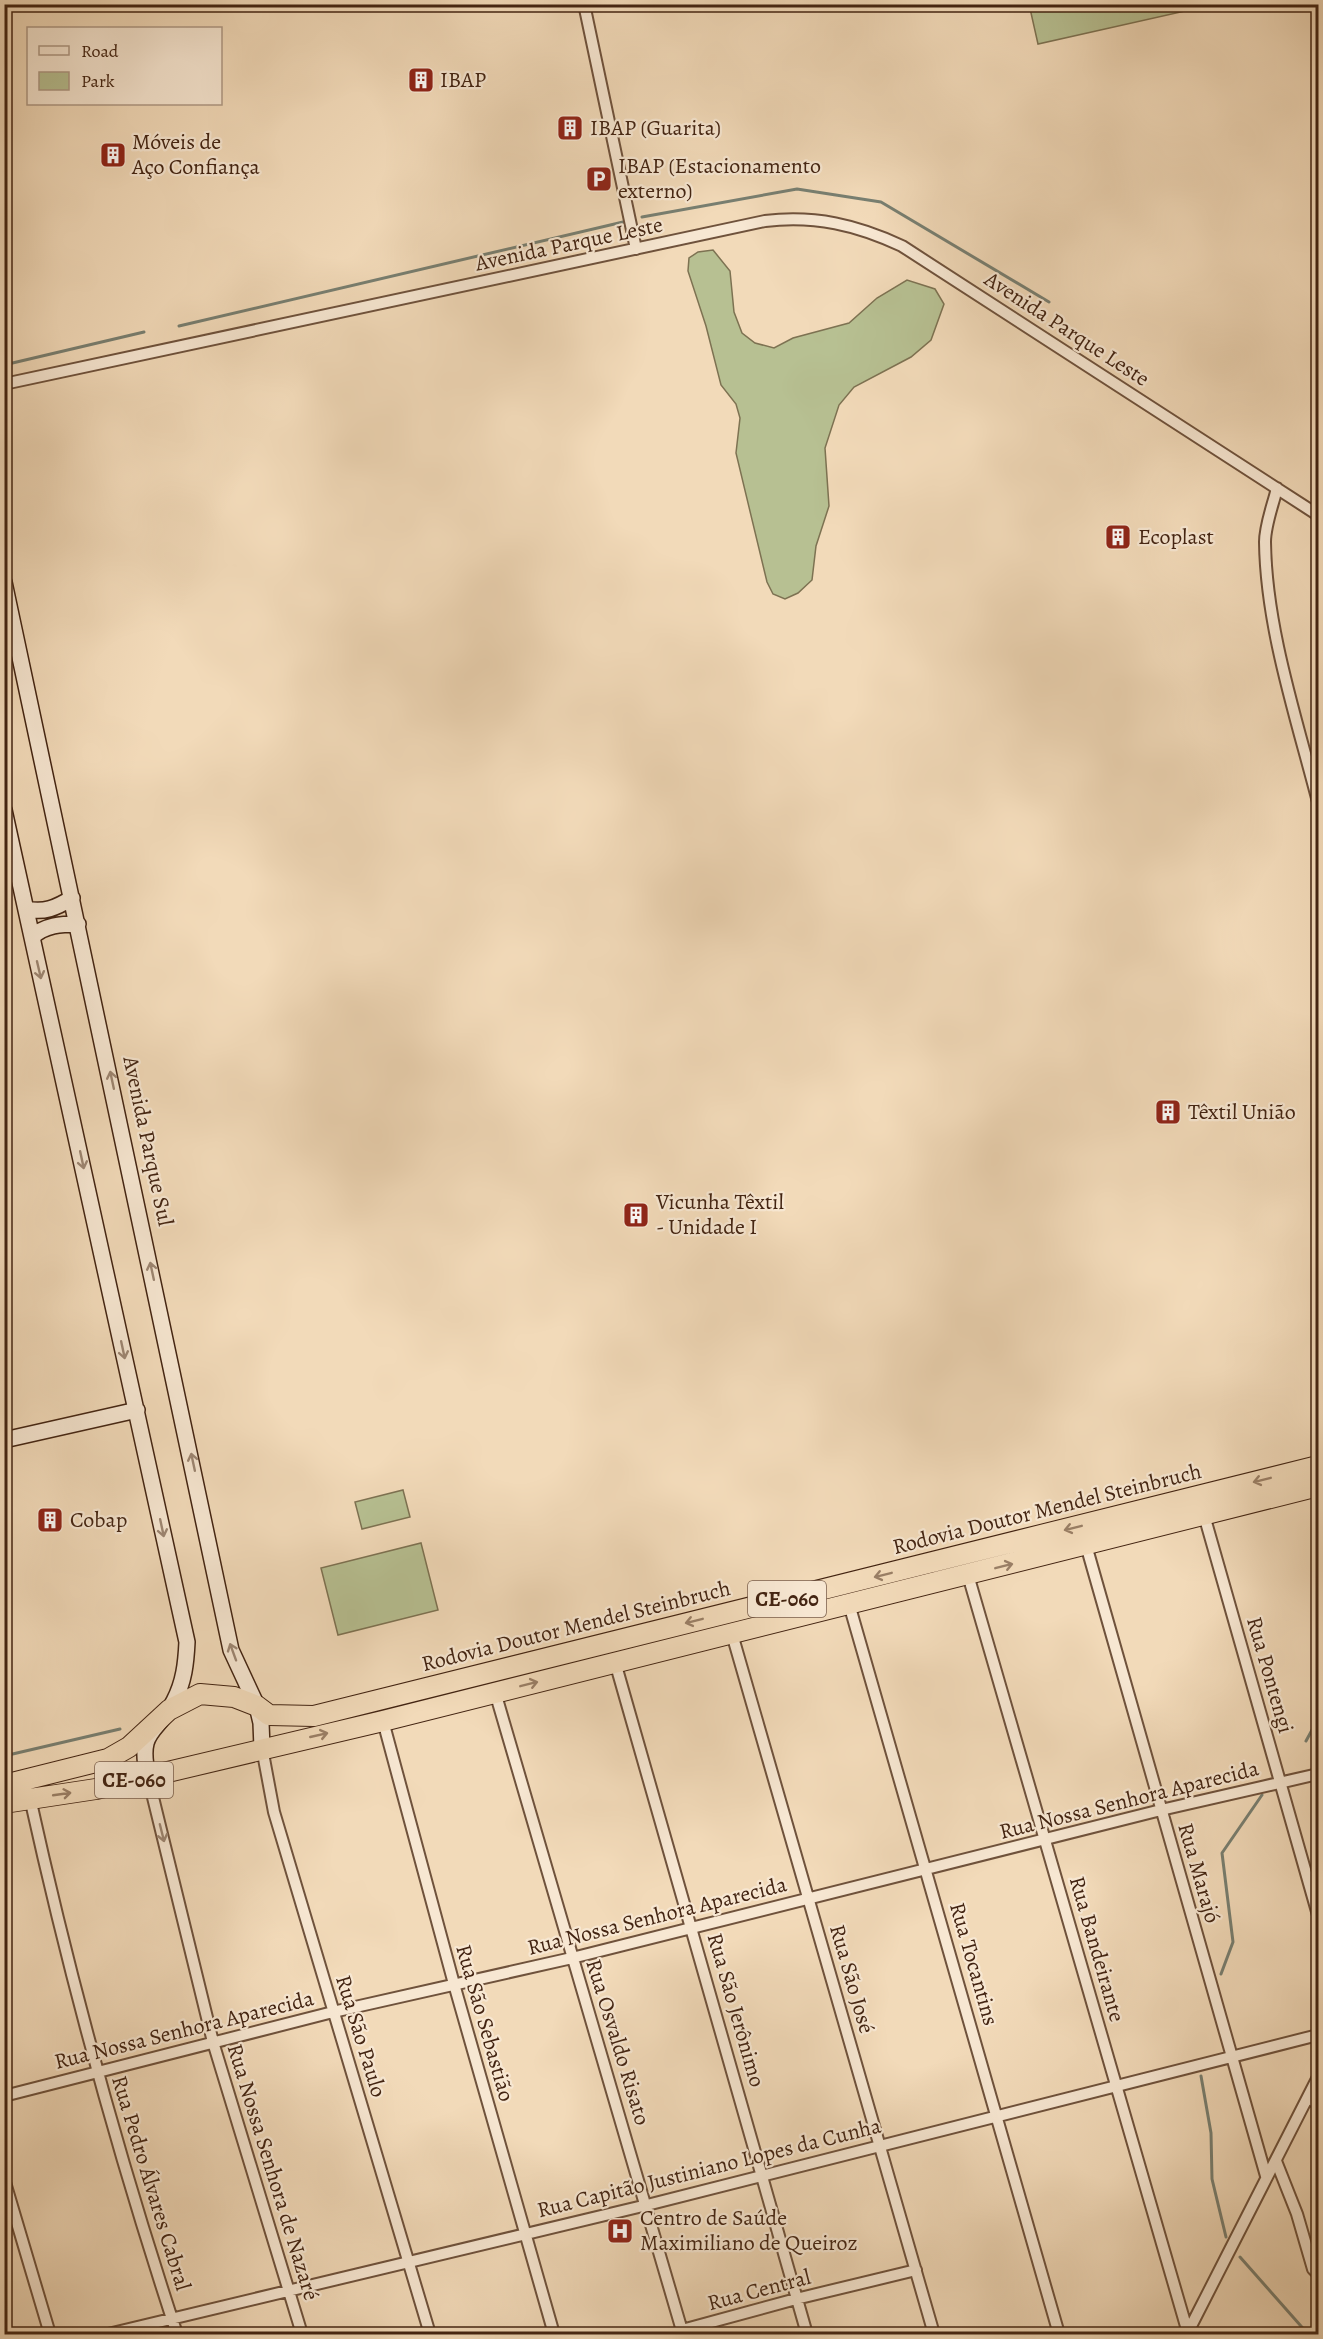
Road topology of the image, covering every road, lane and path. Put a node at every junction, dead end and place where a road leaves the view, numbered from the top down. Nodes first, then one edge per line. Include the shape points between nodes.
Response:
1 (584, 4) edge
2 (636, 249) junction
3 (4, 384) edge
4 (1277, 488) junction
5 (1318, 515) edge
6 (4, 582) edge
7 (1318, 802) edge
8 (4, 810) edge
9 (72, 898) junction
10 (26, 909) junction
11 (78, 924) junction
12 (32, 937) junction
13 (136, 1410) junction
14 (4, 1440) edge
15 (1318, 1466) edge
16 (1318, 1486) edge
17 (1204, 1515) junction
18 (1086, 1545) junction
19 (968, 1575) junction
20 (849, 1604) junction
21 (732, 1634) junction
22 (615, 1662) junction
23 (495, 1692) junction
24 (257, 1706) junction
25 (169, 1710) junction
26 (382, 1720) junction
27 (262, 1748) junction
28 (1318, 1774) edge
29 (148, 1777) junction
30 (1280, 1783) junction
31 (4, 1785) edge
32 (30, 1798) junction
33 (4, 1803) edge
34 (1161, 1810) junction
35 (1045, 1840) junction
36 (927, 1870) junction
37 (809, 1898) junction
38 (1318, 1915) edge
39 (692, 1927) junction
40 (572, 1958) junction
41 (454, 1984) junction
42 (333, 2012) junction
43 (1318, 2035) edge
44 (213, 2042) junction
45 (1232, 2057) junction
46 (98, 2072) junction
47 (1318, 2077) edge
48 (1116, 2086) junction
49 (4, 2096) edge
50 (1308, 2098) junction
51 (1318, 2104) edge
52 (998, 2116) junction
53 (879, 2146) junction
54 (1276, 2161) junction
55 (762, 2174) junction
56 (1266, 2176) junction
57 (4, 2179) edge
58 (647, 2205) junction
59 (524, 2235) junction
60 (410, 2260) junction
61 (916, 2270) junction
62 (1317, 2271) edge
63 (289, 2291) junction
64 (796, 2299) junction
65 (172, 2319) junction
66 (682, 2332) edge
67 (50, 2334) edge
68 (108, 2334) edge
69 (177, 2334) edge
70 (302, 2334) edge
71 (430, 2334) edge
72 (554, 2334) edge
73 (807, 2334) edge
74 (934, 2334) edge
75 (1059, 2334) edge
76 (1187, 2334) edge

1 - 2 street
2 - 3 street, Avenida Parque Leste
2 - 4 street, Avenida Parque Leste via 780,219 836,222 879,235 912,252
4 - 5 street, Avenida Parque Leste
4 - 7 street via 1265,540 1271,597 1282,659
6 - 9 street, Avenida Parque Sul
8 - 10 street
9 - 10 street via 39,912
9 - 11 street, Avenida Parque Sul
10 - 12 street
11 - 12 street via 40,929
24 -> 11 street, Avenida Parque Sul via 231,1650
12 -> 13 street
13 - 14 street
13 -> 25 street via 187,1642 183,1682
15 -> 24 highway, Rodovia Doutor Mendel Steinbruch / CE-060 via 350,1708 297,1717 269,1715
16 - 17 highway, Rodovia Doutor Mendel Steinbruch / CE-060
17 - 18 highway, Rodovia Doutor Mendel Steinbruch / CE-060
17 - 30 street, Rua Pontengi
19 -> 18 highway, Rodovia Doutor Mendel Steinbruch / CE-060
18 - 34 street, Rua Marajó
19 - 20 highway, Rodovia Doutor Mendel Steinbruch / CE-060
19 - 35 street, Rua Bandeirante
20 - 21 highway, Rodovia Doutor Mendel Steinbruch / CE-060
20 - 36 street, Rua Tocantins
21 - 22 highway, Rodovia Doutor Mendel Steinbruch / CE-060
21 - 37 street, Rua São José
23 -> 22 highway, Rodovia Doutor Mendel Steinbruch / CE-060
22 - 39 street, Rua São Jerônimo
23 - 26 highway, Rodovia Doutor Mendel Steinbruch / CE-060
23 - 40 street, Rua Osvaldo Risato
24 - 25 highway, Rodovia Doutor Mendel Steinbruch / CE-060 via 234,1697 200,1694
24 - 27 street, Avenida Parque Sul
25 - 29 street via 148,1738
25 - 31 highway, Rodovia Doutor Mendel Steinbruch / CE-060 via 129,1747 108,1760
27 -> 26 highway, Rodovia Doutor Mendel Steinbruch / CE-060
26 - 41 street, Rua São Sebastião
27 - 29 highway, Rodovia Doutor Mendel Steinbruch / CE-060
27 - 42 street, Rua São Paulo via 274,1812
28 - 30 street, Rua Nossa Senhora Aparecida
32 -> 29 highway, Rodovia Doutor Mendel Steinbruch / CE-060
29 -> 44 street, Rua Nossa Senhora de Nazaré
30 - 34 street, Rua Nossa Senhora Aparecida
30 - 38 street, Rua Pontengi
32 - 33 highway, Rodovia Doutor Mendel Steinbruch / CE-060
32 - 46 street, Rua Pedro Álvares Cabral via 60,1933
34 - 35 street, Rua Nossa Senhora Aparecida
34 - 45 street, Rua Marajó
35 - 36 street, Rua Nossa Senhora Aparecida
35 - 48 street, Rua Bandeirante
36 - 37 street, Rua Nossa Senhora Aparecida
36 - 52 street, Rua Tocantins
37 - 39 street, Rua Nossa Senhora Aparecida
37 - 53 street, Rua São José
39 - 40 street, Rua Nossa Senhora Aparecida
39 - 55 street, Rua São Jerônimo
40 - 41 street, Rua Nossa Senhora Aparecida
40 - 58 street, Rua Osvaldo Risato
41 - 42 street, Rua Nossa Senhora Aparecida
41 - 59 street, Rua São Sebastião
42 - 44 street, Rua Nossa Senhora Aparecida
42 - 60 street, Rua São Paulo
43 - 45 street, Rua Capitão Justiniano Lopes da Cunha
44 - 46 street, Rua Nossa Senhora Aparecida
44 - 63 street, Rua Nossa Senhora de Nazaré
45 - 48 street, Rua Capitão Justiniano Lopes da Cunha
45 - 56 street, Rua Marajó
46 - 49 street, Rua Nossa Senhora Aparecida
46 - 65 street, Rua Pedro Álvares Cabral
47 - 50 street
48 - 52 street, Rua Capitão Justiniano Lopes da Cunha
48 - 76 street, Rua Bandeirante
50 - 51 street
50 - 54 street
52 - 53 street, Rua Capitão Justiniano Lopes da Cunha
52 - 75 street, Rua Tocantins
53 - 55 street, Rua Capitão Justiniano Lopes da Cunha
53 - 61 street, Rua São José
54 - 56 street
54 - 62 street
55 - 58 street, Rua Capitão Justiniano Lopes da Cunha
55 - 64 street, Rua São Jerônimo
56 - 76 street
57 - 67 street
58 - 59 street, Rua Capitão Justiniano Lopes da Cunha
58 - 66 street, Rua Osvaldo Risato
59 - 60 street, Rua Capitão Justiniano Lopes da Cunha
59 - 72 street, Rua São Sebastião
60 - 63 street, Rua Capitão Justiniano Lopes da Cunha
60 - 71 street, Rua São Paulo
61 - 64 street, Rua Central
61 - 74 street, Rua São José
63 - 65 street, Rua Capitão Justiniano Lopes da Cunha
63 - 70 street, Rua Nossa Senhora de Nazaré
64 - 66 street, Rua Central
64 - 73 street, Rua São Jerônimo
65 - 68 street, Rua Capitão Justiniano Lopes da Cunha
65 - 69 street, Rua Pedro Álvares Cabral

